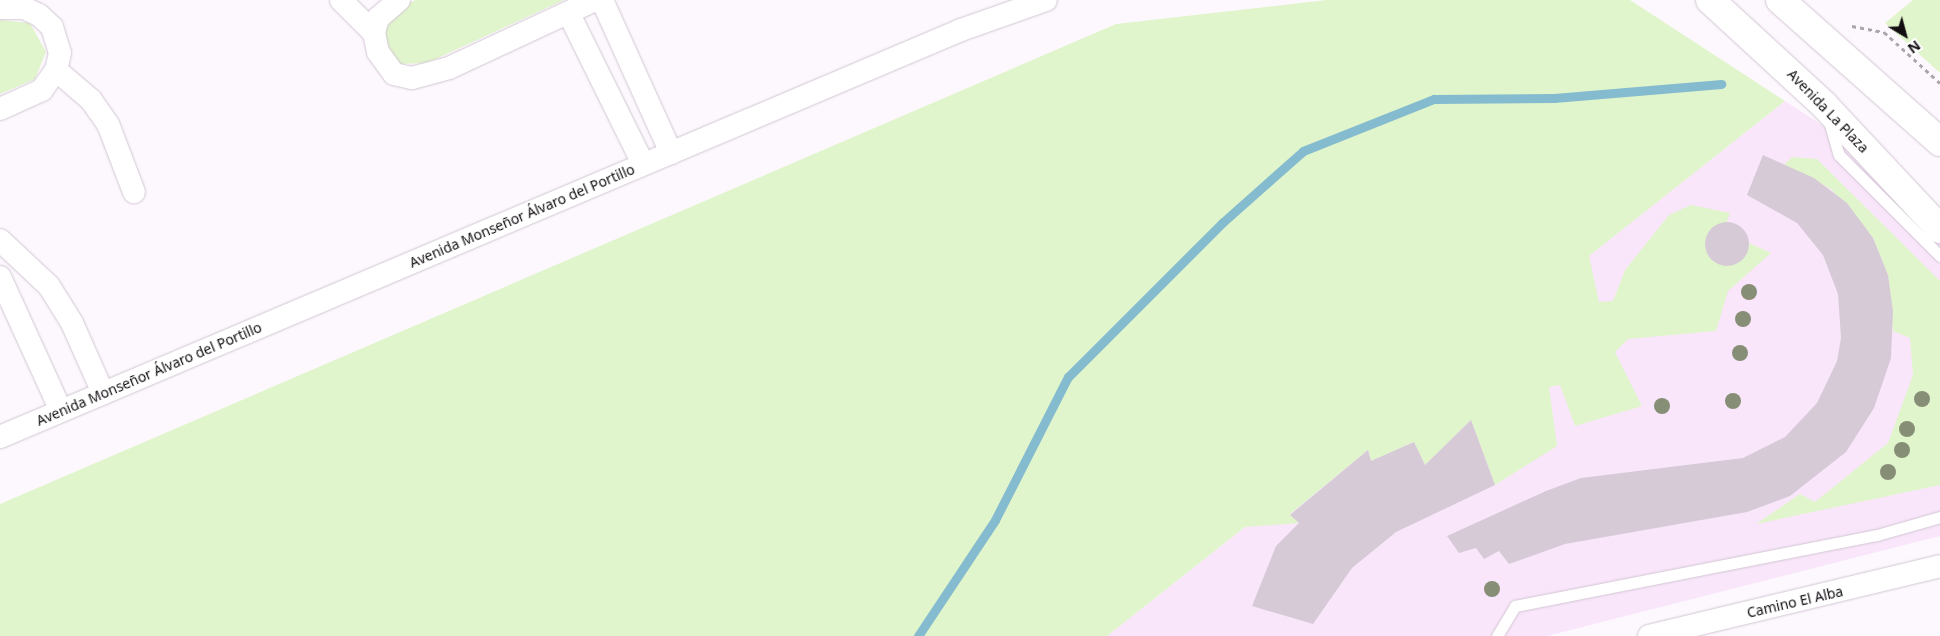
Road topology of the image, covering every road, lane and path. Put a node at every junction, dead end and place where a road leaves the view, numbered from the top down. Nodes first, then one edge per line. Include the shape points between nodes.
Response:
1 (341, 0) edge
2 (399, 0) edge
3 (595, 0) edge
4 (602, 0) edge
5 (1046, 0) edge
6 (1710, 0) edge
7 (1780, 0) edge
8 (24, 4) edge
9 (0, 8) edge
10 (569, 14) junction
11 (1848, 25) dead end
12 (374, 33) junction
13 (56, 70) junction
14 (1940, 83) edge
15 (1824, 105) junction
16 (0, 109) edge
17 (1940, 142) edge
18 (671, 153) junction
19 (643, 164) junction
20 (134, 192) dead end
21 (1940, 229) edge
22 (0, 240) edge
23 (1940, 256) edge
24 (0, 277) edge
25 (103, 393) junction
26 (61, 411) junction
27 (0, 437) edge
28 (1940, 517) edge
29 (1940, 566) edge
30 (1497, 636) edge
31 (1649, 636) edge

1 - 12 street
2 - 12 street via 378,18
3 - 10 street
4 - 18 street
5 - 18 street, Avenida Monseñor Álvaro del Portillo via 962,30
6 - 15 main road, Avenida La Plaza
7 - 17 main road
8 - 9 street
8 - 13 street via 52,27 60,53
10 - 12 street via 450,68 412,78 394,74 378,52
10 - 19 street
11 - 14 path via 1884,32
13 - 16 street via 42,90
13 - 20 street via 91,100 108,124
15 - 21 main road, Avenida La Plaza
15 - 23 lane via 1839,155
18 - 19 street, Avenida Monseñor Álvaro del Portillo
19 - 25 street, Avenida Monseñor Álvaro del Portillo
22 - 25 street via 57,298
24 - 26 street
25 - 26 street, Avenida Monseñor Álvaro del Portillo
26 - 27 street, Avenida Monseñor Álvaro del Portillo
28 - 30 lane via 1877,535 1516,606
29 - 31 street, Camino El Alba

